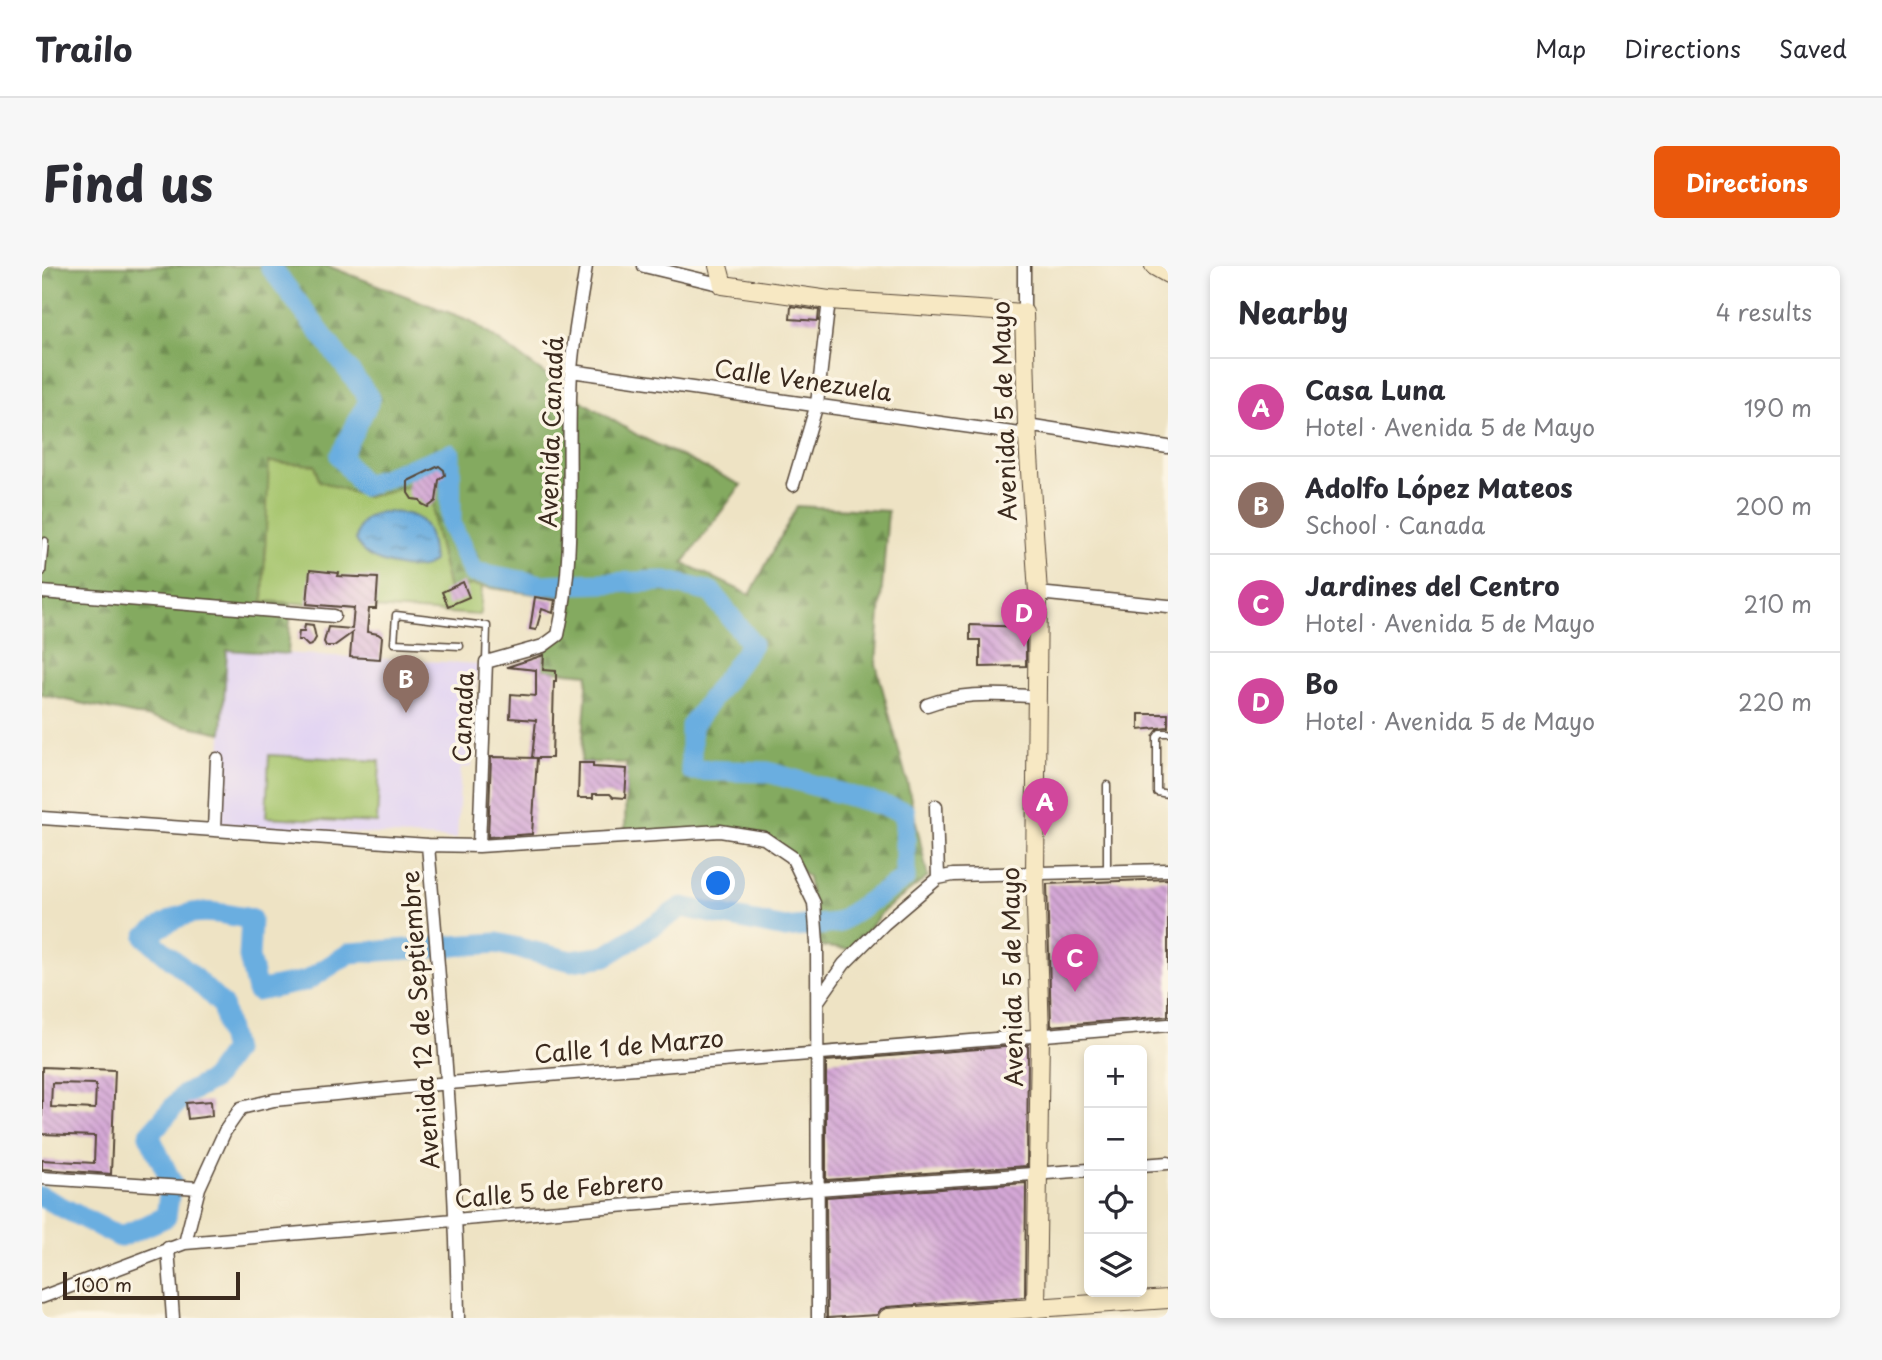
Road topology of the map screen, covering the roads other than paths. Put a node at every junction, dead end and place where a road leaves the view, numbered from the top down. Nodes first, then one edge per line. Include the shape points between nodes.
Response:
1 (586, 266) edge
2 (643, 266) edge
3 (718, 266) edge
4 (1024, 266) edge
5 (1154, 266) edge
6 (1168, 274) edge
7 (723, 285) junction
8 (829, 300) junction
9 (1024, 313) junction
10 (571, 371) junction
11 (817, 404) junction
12 (1027, 430) junction
13 (1168, 447) edge
14 (793, 485) dead end
15 (45, 541) dead end
16 (42, 572) edge
17 (42, 593) edge
18 (1038, 593) junction
19 (566, 600) joint
20 (1168, 606) edge
21 (334, 616) dead end
22 (460, 646) dead end
23 (486, 662) junction
24 (1038, 696) junction
25 (927, 705) dead end
26 (1168, 733) edge
27 (217, 759) dead end
28 (1107, 785) dead end
29 (1168, 794) edge
30 (936, 806) dead end
31 (42, 818) edge
32 (214, 830) junction
33 (428, 845) junction
34 (480, 846) junction
35 (1107, 870) junction
36 (1168, 870) edge
37 (1035, 874) junction
38 (938, 878) junction
39 (818, 1001) junction
40 (1168, 1025) edge
41 (1040, 1036) junction
42 (818, 1053) junction
43 (449, 1083) junction
44 (1168, 1163) edge
45 (1147, 1165) edge
46 (1084, 1170) edge
47 (1039, 1174) junction
48 (42, 1178) edge
49 (199, 1188) junction
50 (817, 1189) junction
51 (457, 1221) junction
52 (185, 1242) junction
53 (168, 1248) junction
54 (42, 1297) edge
55 (1168, 1299) edge
56 (1036, 1314) edge
57 (173, 1318) edge
58 (458, 1318) edge
59 (818, 1318) edge
60 (888, 1318) edge

1 - 10 street, Avenida Canadá
2 - 7 street
3 - 7 main road
4 - 9 street, Avenida 5 de Mayo
5 - 6 main road
7 - 8 main road
8 - 9 main road
8 - 11 street
9 - 12 main road, Avenida 5 de Mayo
10 - 11 street, Calle Venezuela
10 - 19 street, Avenida Canadá
11 - 12 street, Calle Venezuela
11 - 14 street
12 - 13 street, Calle Venezuela
12 - 18 main road, Avenida 5 de Mayo
15 - 16 lane
17 - 21 street
18 - 20 street
18 - 24 main road, Avenida 5 de Mayo
19 - 23 street, Canada via 558,635 543,646
22 - 23 lane via 394,643 396,615 487,626
23 - 34 street, Canada
24 - 25 street via 964,695
24 - 37 main road, Avenida 5 de Mayo
26 - 29 lane via 1157,737 1157,792
27 - 32 street
28 - 35 lane
30 - 38 street
31 - 32 street
32 - 33 street
33 - 34 street
33 - 43 street, Avenida 12 de Septiembre
34 - 39 street via 720,831 764,838 792,857 814,903
35 - 36 street
35 - 37 street
37 - 38 street
37 - 41 main road, Avenida 5 de Mayo
38 - 39 street via 844,964
39 - 42 street
40 - 41 street, Calle 1 de Marzo
41 - 42 street, Calle 1 de Marzo
41 - 47 main road, Avenida 5 de Mayo
42 - 43 street, Calle 1 de Marzo
42 - 50 street
43 - 49 street, Calle 1 de Marzo via 274,1100 242,1108 225,1130
43 - 51 street, Avenida 12 de Septiembre
44 - 45 street
46 - 47 street, Calle 5 de Febrero
47 - 50 street, Calle 5 de Febrero
47 - 56 main road, Avenida 5 de Mayo
48 - 49 street
49 - 52 street, Calle 1 de Marzo
50 - 51 street, Calle 5 de Febrero
50 - 59 street
51 - 52 street, Calle 5 de Febrero
51 - 58 street, Avenida 12 de Septiembre
52 - 53 street, Calle 5 de Febrero
53 - 54 street, Calle 5 de Febrero
53 - 57 street
55 - 56 main road
56 - 60 main road

